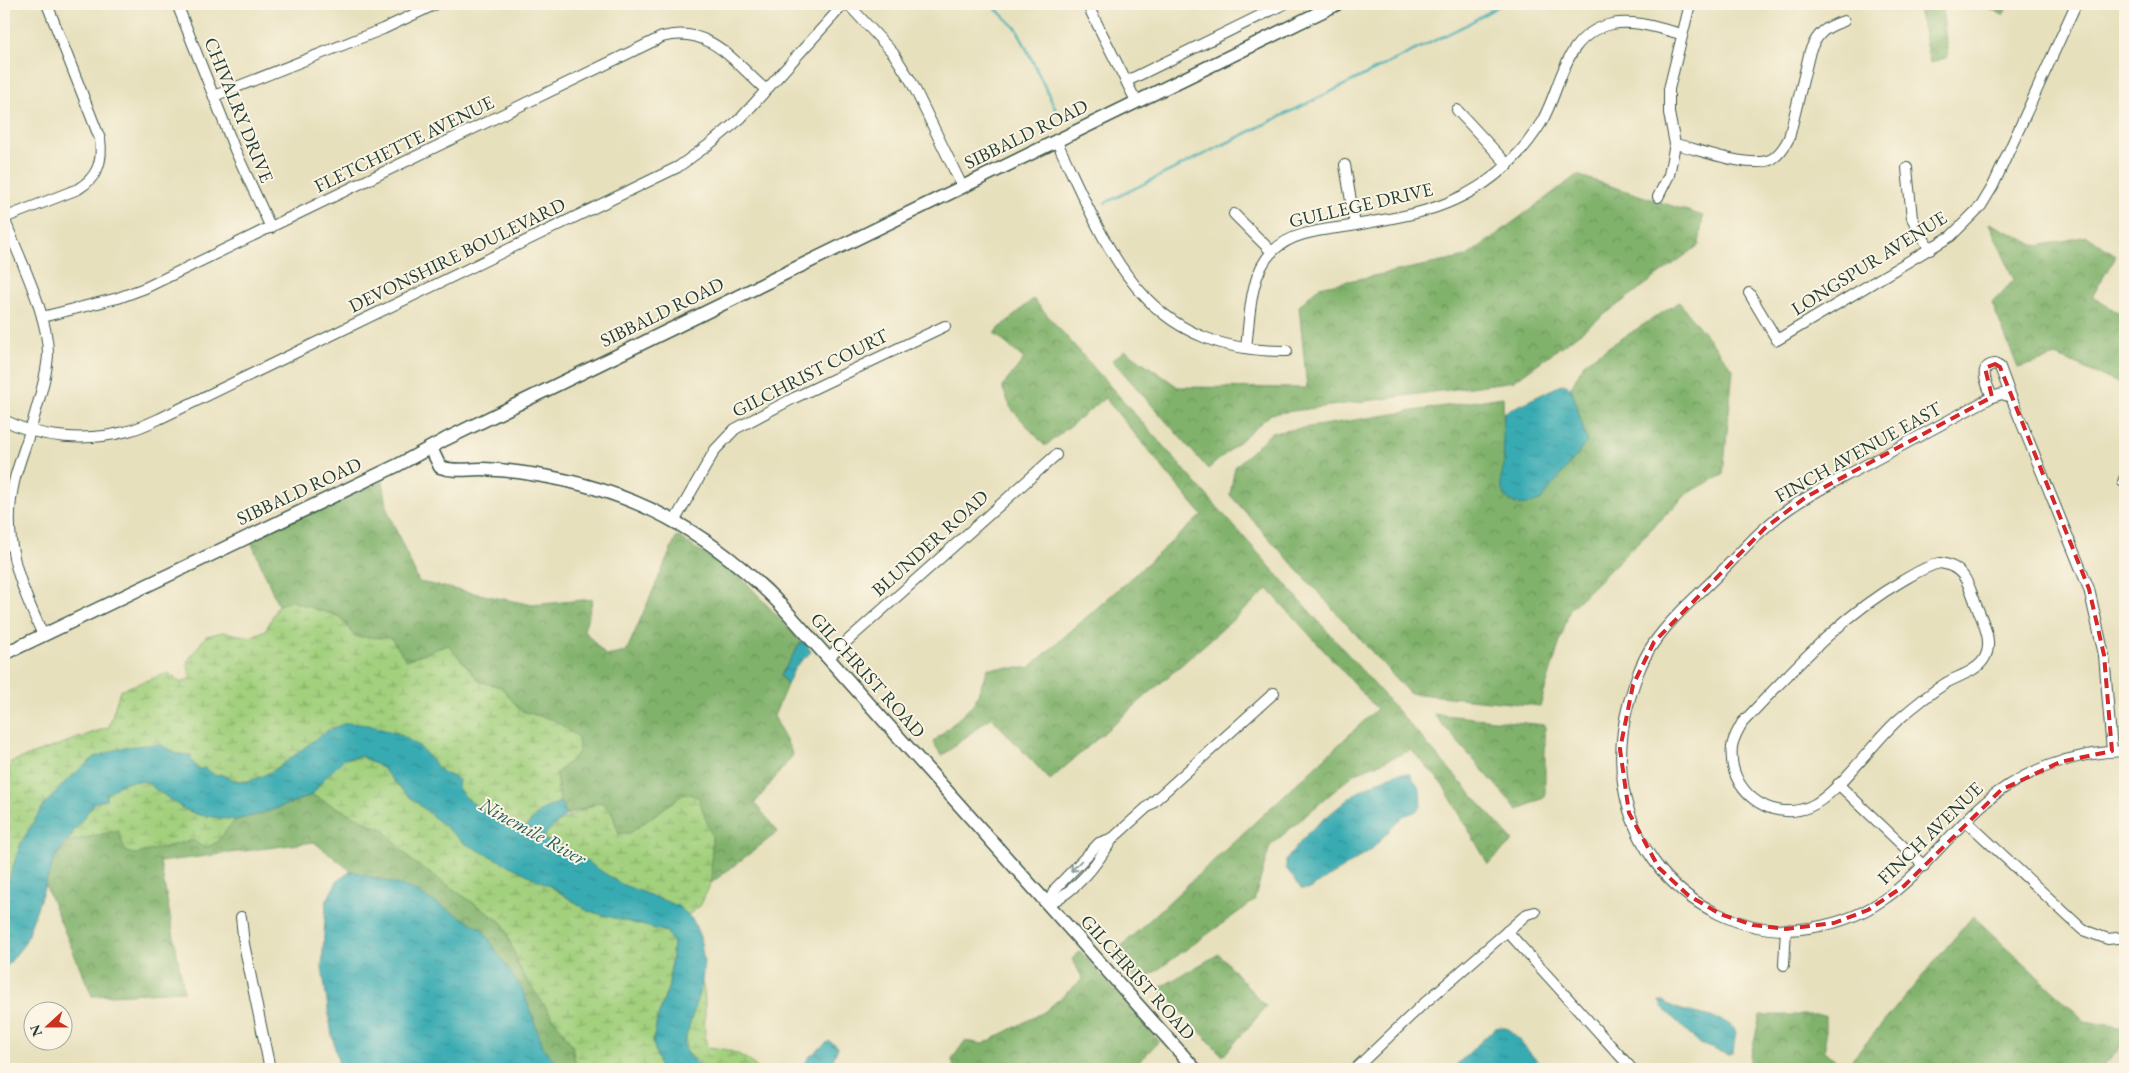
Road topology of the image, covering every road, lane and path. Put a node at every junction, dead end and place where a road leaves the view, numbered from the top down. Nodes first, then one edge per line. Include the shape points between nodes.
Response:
1 (47, 4) edge
2 (177, 4) edge
3 (436, 4) edge
4 (844, 4) edge
5 (848, 4) edge
6 (1087, 4) edge
7 (1284, 4) edge
8 (1337, 4) edge
9 (1690, 4) edge
10 (2076, 4) edge
11 (1844, 21) dead end
12 (1682, 34) junction
13 (1126, 81) junction
14 (766, 90) junction
15 (214, 96) junction
16 (1136, 102) junction
17 (1457, 110) dead end
18 (1056, 140) junction
19 (1675, 144) junction
20 (1345, 165) dead end
21 (1508, 165) junction
22 (1907, 168) dead end
23 (962, 186) junction
24 (1658, 198) dead end
25 (1234, 214) dead end
26 (4, 218) edge
27 (1355, 225) junction
28 (271, 228) junction
29 (1930, 250) junction
30 (1272, 252) junction
31 (1749, 292) dead end
32 (42, 317) junction
33 (945, 326) dead end
34 (1246, 348) junction
35 (1287, 351) dead end
36 (2007, 395) junction
37 (1992, 397) junction
38 (4, 420) edge
39 (31, 430) junction
40 (431, 448) junction
41 (1056, 455) dead end
42 (675, 520) junction
43 (43, 634) junction
44 (4, 654) edge
45 (828, 658) junction
46 (1274, 693) dead end
47 (1624, 723) joint
48 (2112, 751) junction
49 (2125, 751) edge
50 (1838, 784) junction
51 (1966, 821) junction
52 (1924, 866) junction
53 (1048, 904) junction
54 (1535, 912) dead end
55 (241, 917) dead end
56 (1786, 929) junction
57 (1507, 931) junction
58 (2125, 937) edge
59 (1784, 965) dead end
60 (270, 1069) edge
61 (1195, 1069) edge
62 (1355, 1069) edge
63 (1632, 1069) edge

1 - 26 street via 100,139 101,162 89,183
2 - 15 street, CHIVALRY DRIVE
3 - 15 street via 383,29
4 - 14 street, DEVONSHIRE BOULEVARD
5 - 23 street via 893,53 911,82
6 - 13 street
7 - 13 street
8 - 16 street, SIBBALD ROAD
9 - 12 street
10 - 29 street, LONGSPUR AVENUE via 1993,186 1968,221
11 - 19 street via 1825,27 1816,38 1789,138 1773,158 1749,162
12 - 19 street via 1668,101
12 - 21 street, GULLEGE DRIVE via 1626,22 1587,34 1571,52 1558,89 1540,124
13 - 16 street
14 - 28 street, FLETCHETTE AVENUE via 703,37 676,33
14 - 39 street, DEVONSHIRE BOULEVARD via 741,118 678,167 163,417 107,436 60,437
15 - 28 street, CHIVALRY DRIVE via 244,172
16 - 18 street, SIBBALD ROAD
17 - 21 street
18 - 23 street, SIBBALD ROAD
18 - 34 street via 1108,248 1136,289 1164,314 1196,334
19 - 24 street via 1669,175
20 - 27 street
21 - 27 street, GULLEGE DRIVE via 1454,200 1411,214
22 - 29 street via 1912,218
23 - 40 street, SIBBALD ROAD
25 - 30 street
26 - 32 street
27 - 30 street, GULLEGE DRIVE via 1294,237
28 - 32 street, FLETCHETTE AVENUE via 118,298
29 - 31 street, LONGSPUR AVENUE via 1777,340
30 - 34 street, GULLEGE DRIVE via 1256,280
32 - 39 street via 47,339 47,368
33 - 42 street, GILCHRIST COURT via 735,429 715,450
34 - 35 street
36 - 37 street, FINCH AVENUE EAST
36 - 37 street via 2000,367 1989,364 1984,375
36 - 48 street via 2091,597 2104,655
37 - 47 street, FINCH AVENUE EAST via 1806,498 1765,528 1654,642 1638,671
38 - 39 street, DEVONSHIRE BOULEVARD
39 - 43 street via 15,479 10,538 16,573
40 - 42 street, GILCHRIST ROAD via 440,467 447,470 491,470 561,479 612,493
40 - 43 street, SIBBALD ROAD
41 - 45 street, BLUNDER ROAD
42 - 45 street, GILCHRIST ROAD via 711,542 752,576
43 - 44 street, SIBBALD ROAD
45 - 53 street, GILCHRIST ROAD
46 - 53 street via 1114,838 1098,843 1055,888
47 - 56 street, FINCH AVENUE via 1620,749 1624,797 1640,838 1659,868 1688,895 1720,914 1753,925
48 - 49 street, FINCH AVENUE
48 - 51 street, FINCH AVENUE via 2060,762 2018,780 1982,805
50 - 50 street via 1897,720 1985,658 1988,639 1968,583 1963,574 1950,564 1930,566 1889,589 1841,624 1742,723 1734,738 1735,772 1743,789 1757,802 1773,810 1810,807
50 - 52 street
51 - 52 street, FINCH AVENUE
51 - 58 street via 2074,923 2094,936 2108,939
52 - 56 street, FINCH AVENUE via 1904,886 1868,910 1834,923
53 - 61 street, GILCHRIST ROAD
54 - 57 street via 1527,914
55 - 60 street
56 - 59 street
57 - 62 street
57 - 63 street

